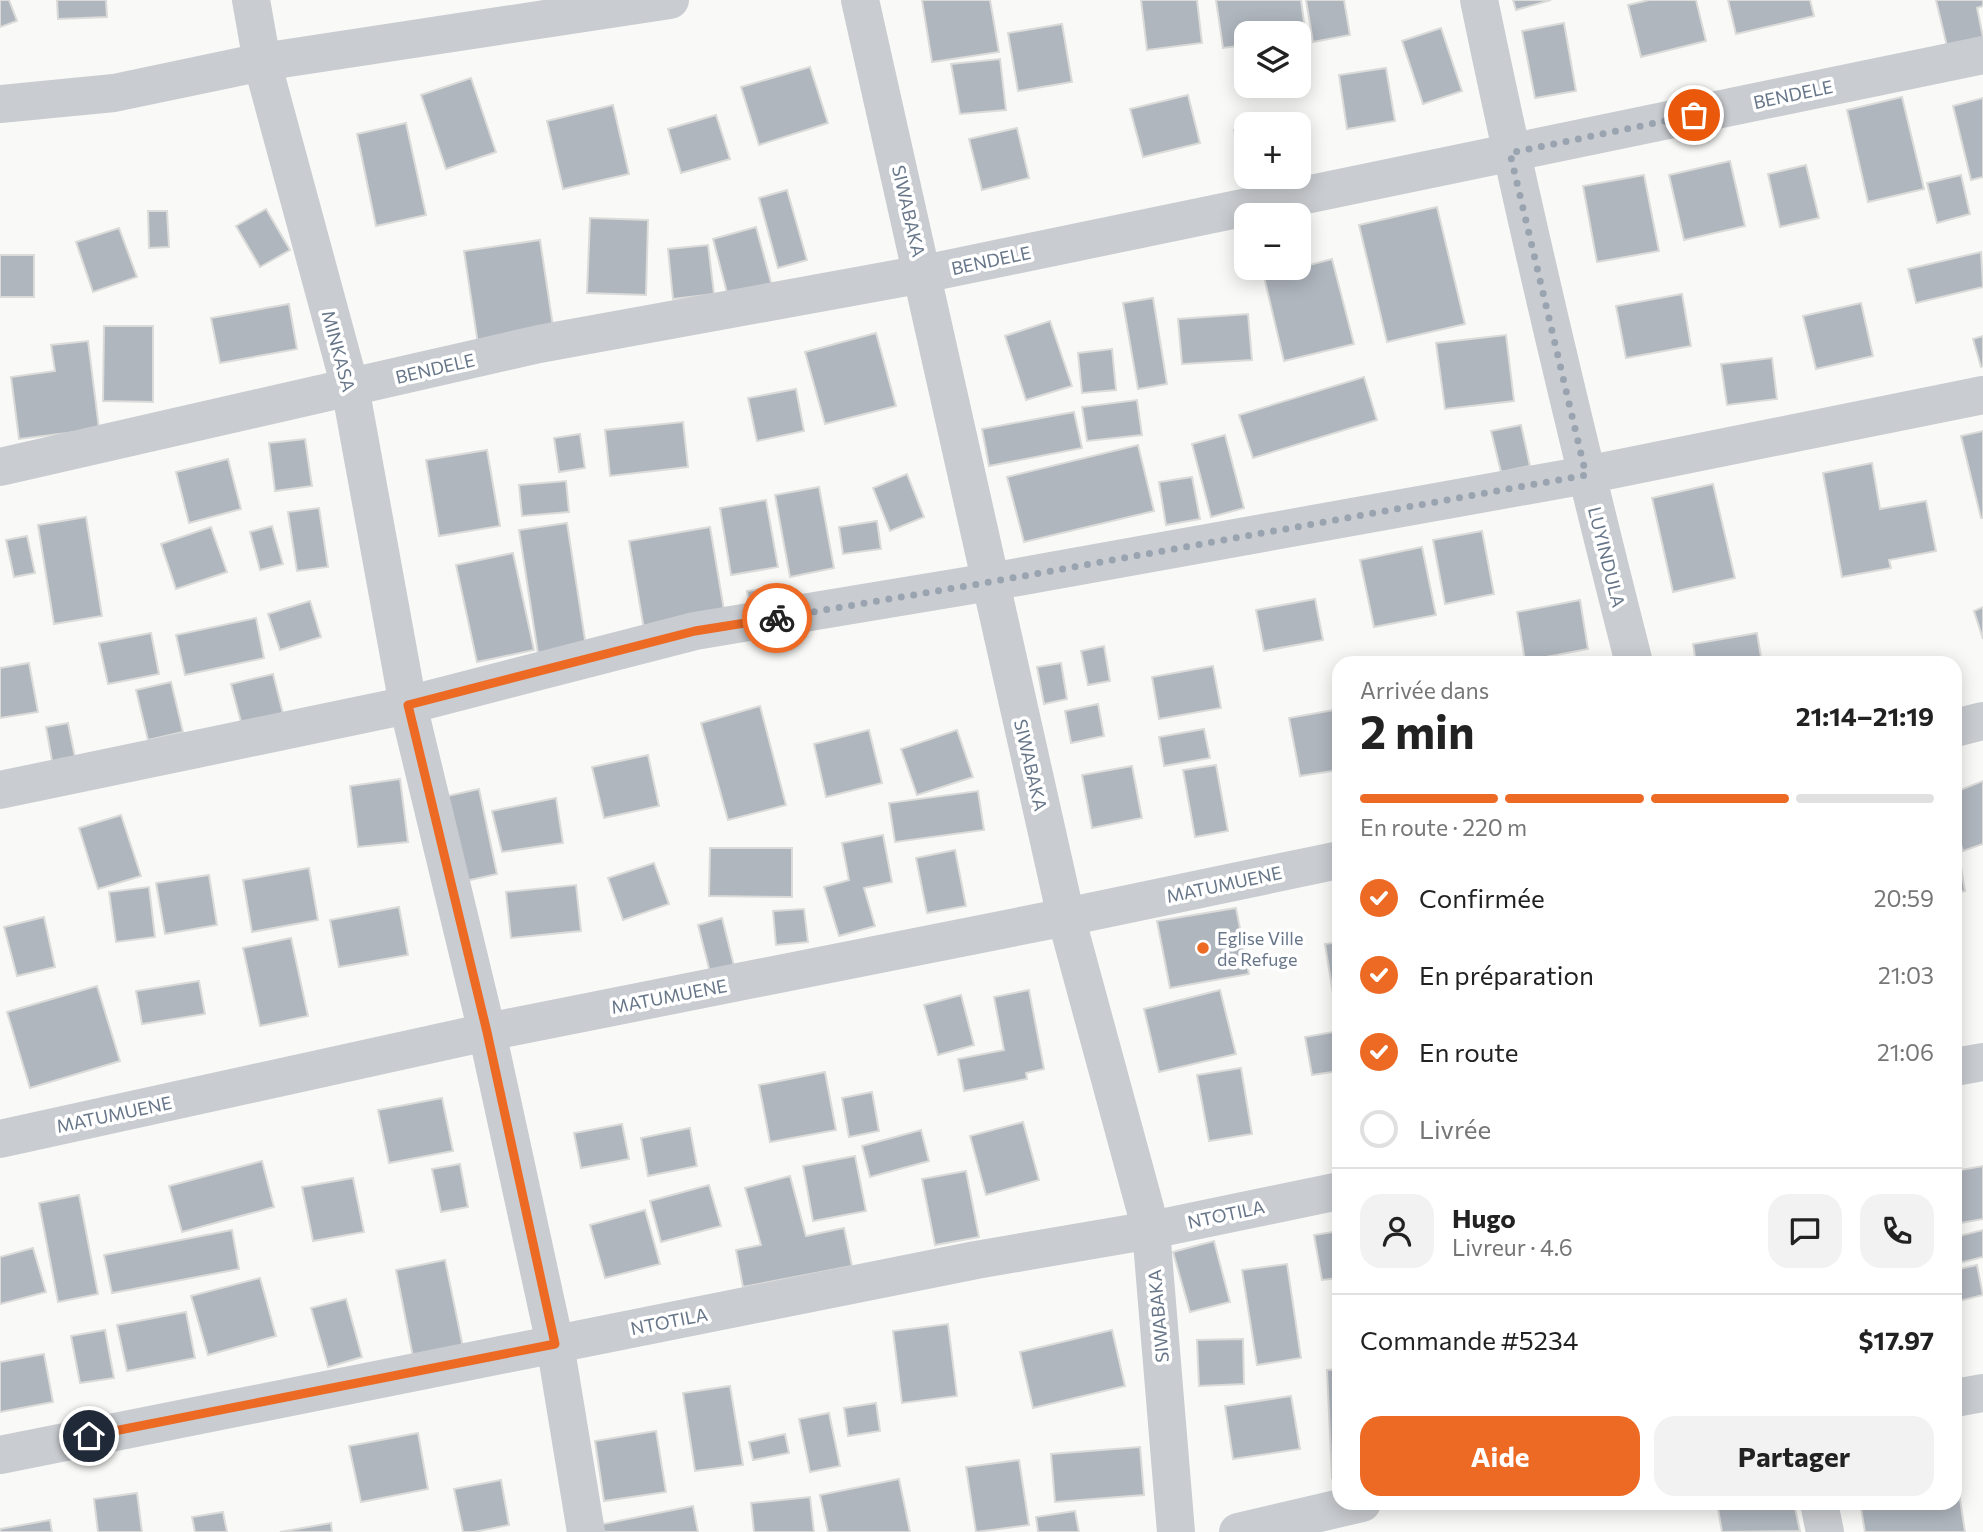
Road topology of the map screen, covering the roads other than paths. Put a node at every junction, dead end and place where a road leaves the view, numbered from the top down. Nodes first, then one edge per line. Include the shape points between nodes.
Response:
1 (251, 0) edge
2 (670, 0) edge
3 (860, 0) edge
4 (1479, 0) edge
5 (1983, 55) edge
6 (262, 62) junction
7 (0, 104) edge
8 (1510, 153) junction
9 (923, 274) junction
10 (350, 387) junction
11 (1983, 395) edge
12 (0, 467) edge
13 (1586, 475) junction
14 (990, 582) junction
15 (1632, 656) edge
16 (408, 705) junction
17 (1983, 721) edge
18 (1962, 726) edge
19 (0, 790) edge
20 (1332, 861) edge
21 (1066, 917) junction
22 (487, 1032) junction
23 (1983, 1062) edge
24 (1962, 1066) edge
25 (0, 1139) edge
26 (1332, 1192) edge
27 (1151, 1230) junction
28 (555, 1344) junction
29 (1983, 1393) edge
30 (1962, 1397) edge
31 (0, 1455) edge
32 (1332, 1510) edge
33 (1820, 1510) edge
34 (586, 1532) edge
35 (1175, 1532) edge
36 (1238, 1532) edge
37 (1825, 1532) edge

1 - 6 street, MINKASA
2 - 6 street
3 - 9 street, SIWABAKA
4 - 8 street, LUYINDULA
5 - 8 street, BENDELE
6 - 7 street via 114,93
6 - 10 street, MINKASA
8 - 9 street, BENDELE
8 - 13 street, LUYINDULA
9 - 10 street, BENDELE via 539,344
9 - 14 street, SIWABAKA
10 - 12 street, BENDELE
10 - 16 street, MINKASA
11 - 13 street
13 - 14 street
13 - 15 street, LUYINDULA
14 - 16 street via 695,631
14 - 21 street, SIWABAKA
16 - 19 street
16 - 22 street, MINKASA
17 - 18 street
20 - 21 street, MATUMUENE
21 - 22 street, MATUMUENE
21 - 27 street, SIWABAKA
22 - 25 street, MATUMUENE
22 - 28 street, MINKASA
23 - 24 street
26 - 27 street, NTOTILA
27 - 28 street, NTOTILA
27 - 35 street, SIWABAKA
28 - 31 street, NTOTILA
28 - 34 street, MINKASA
29 - 30 street
32 - 36 street
33 - 37 street

